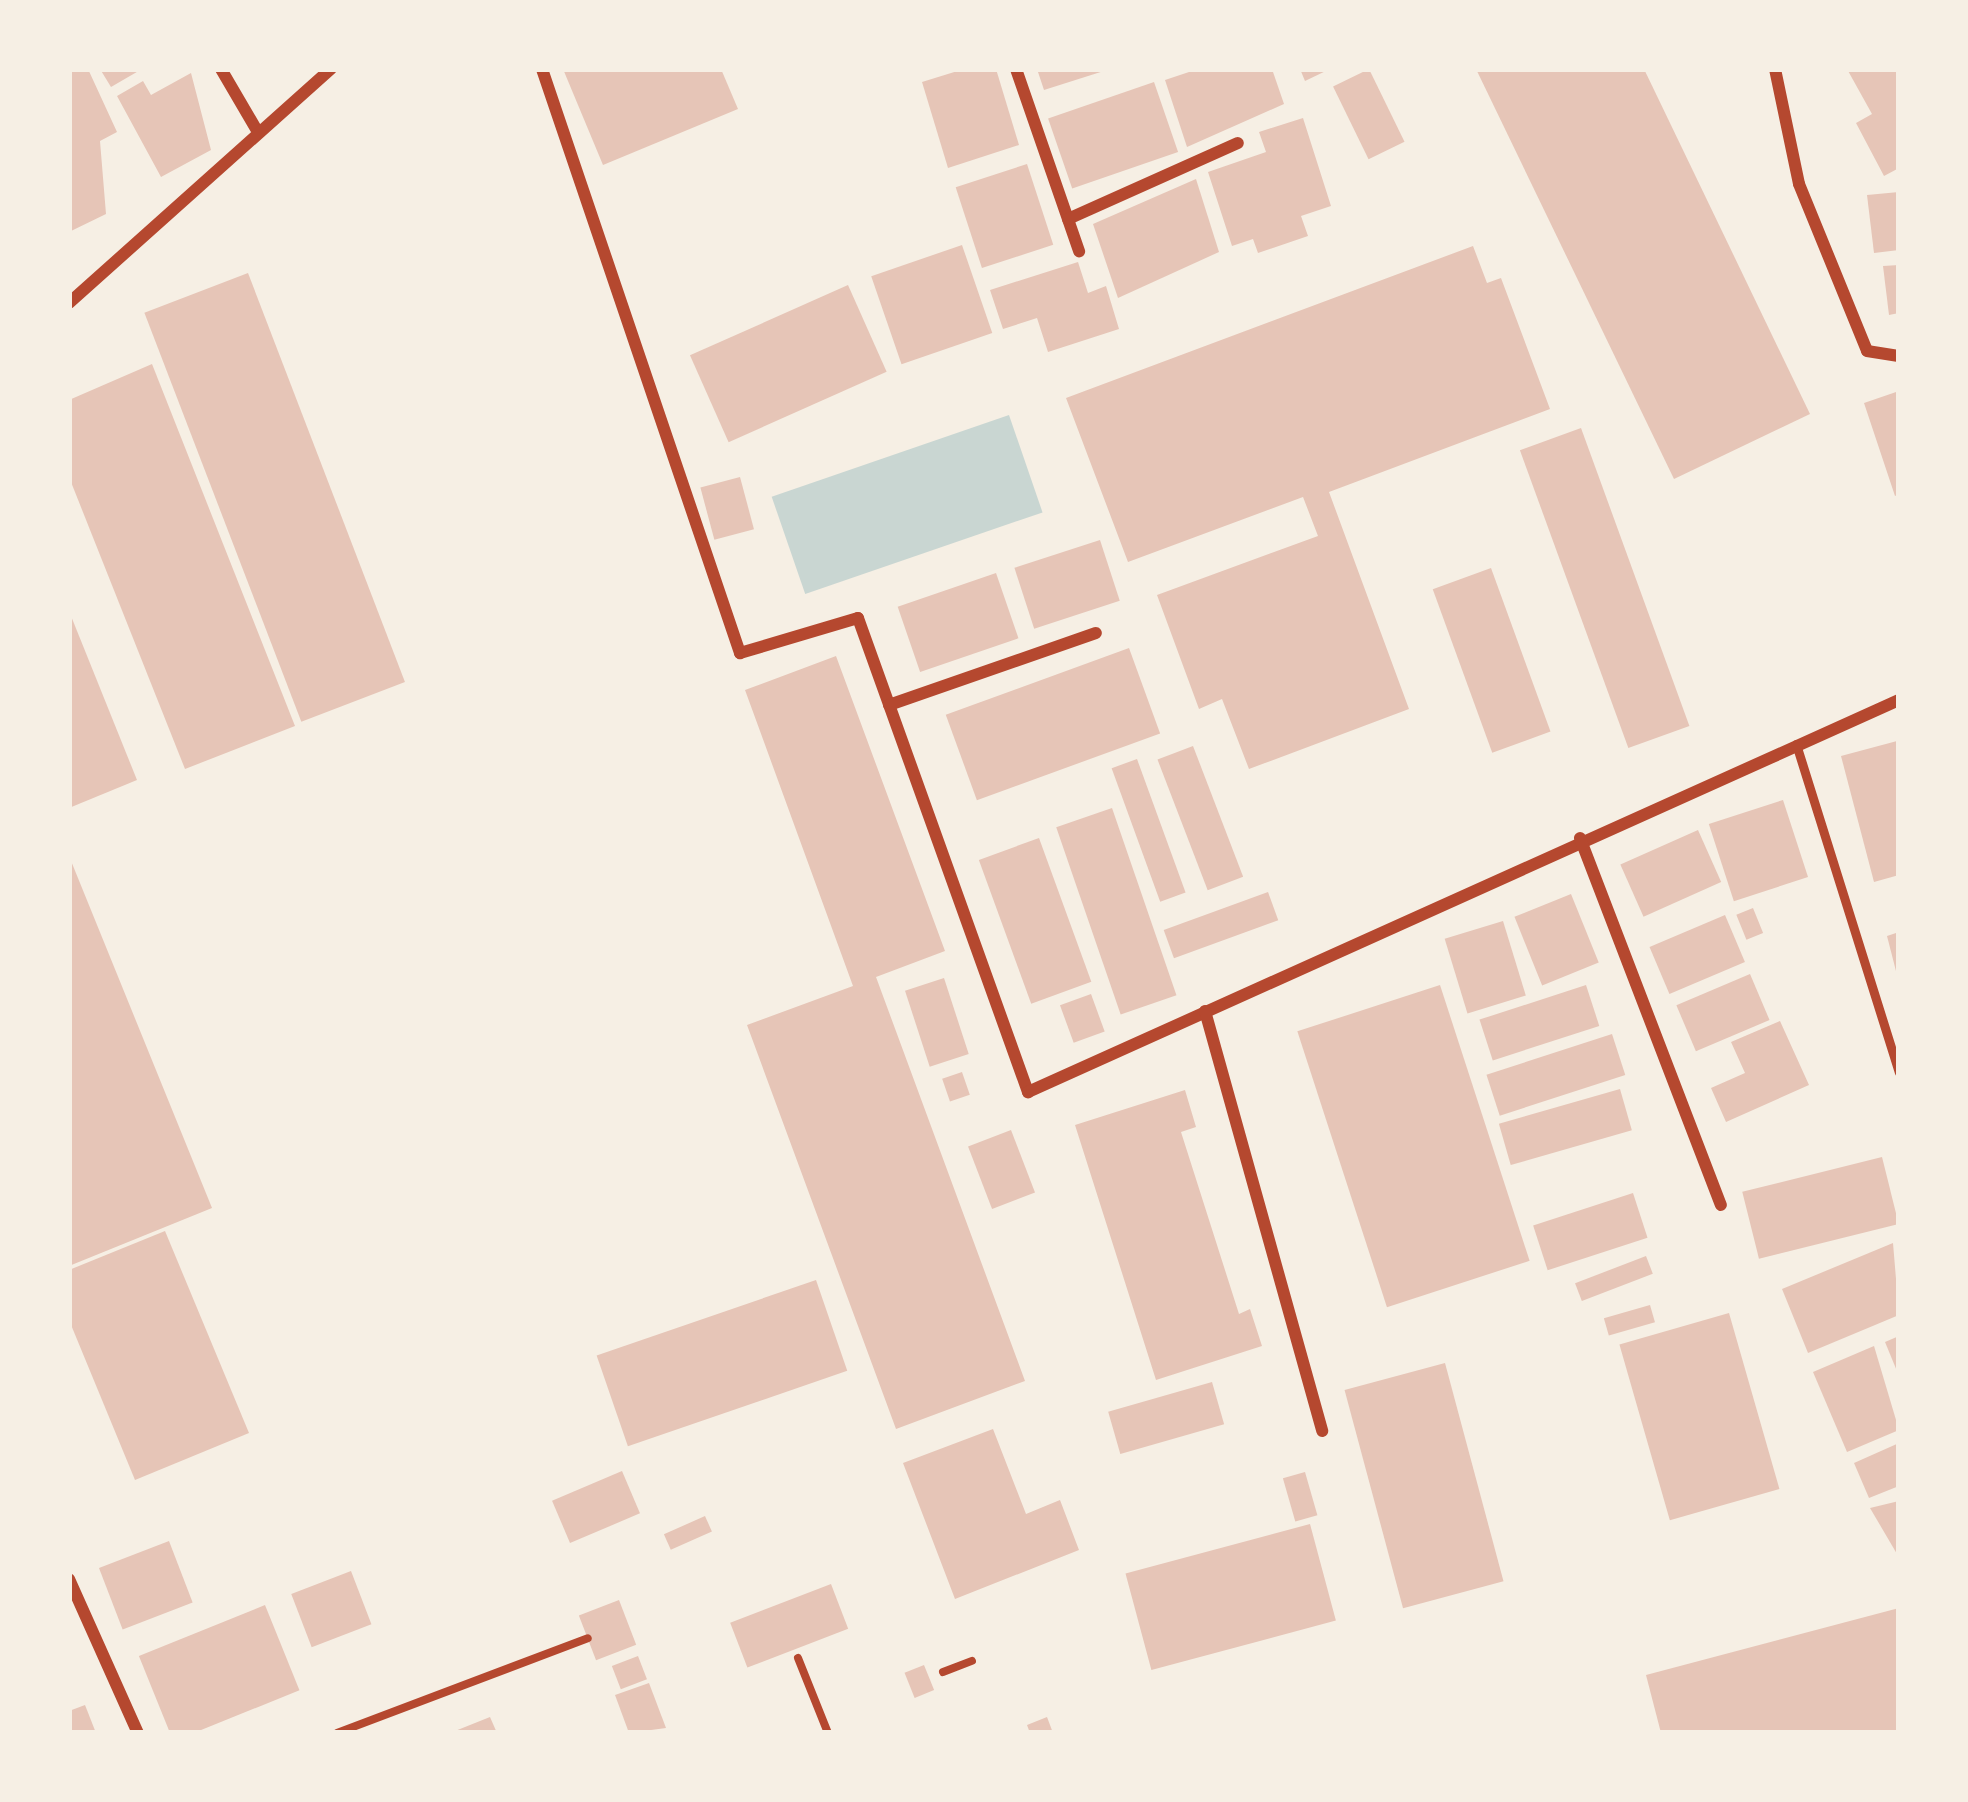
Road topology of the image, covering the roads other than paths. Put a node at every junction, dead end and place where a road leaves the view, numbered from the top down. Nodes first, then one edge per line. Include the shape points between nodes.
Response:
1 (221, 69) edge
2 (331, 69) edge
3 (542, 69) edge
4 (1016, 69) edge
5 (1775, 69) edge
6 (256, 130) junction
7 (1238, 143) dead end
8 (1068, 219) junction
9 (1079, 250) dead end
10 (69, 303) edge
11 (1899, 356) edge
12 (1096, 633) dead end
13 (1899, 700) edge
14 (890, 705) junction
15 (1796, 744) junction
16 (1580, 838) junction
17 (1205, 1011) junction
18 (1899, 1072) edge
19 (1721, 1205) dead end
20 (1322, 1431) dead end
21 (69, 1579) edge
22 (138, 1733) edge

1 - 6 street
2 - 6 street
3 - 14 street via 740,653 858,618
4 - 8 street
5 - 11 street via 1799,184 1867,351
6 - 10 street
7 - 8 street
8 - 9 street
12 - 14 street
13 - 15 street
14 - 17 street via 1028,1092
15 - 16 street
15 - 18 lane
16 - 17 street
16 - 19 street
17 - 20 street
21 - 22 street

